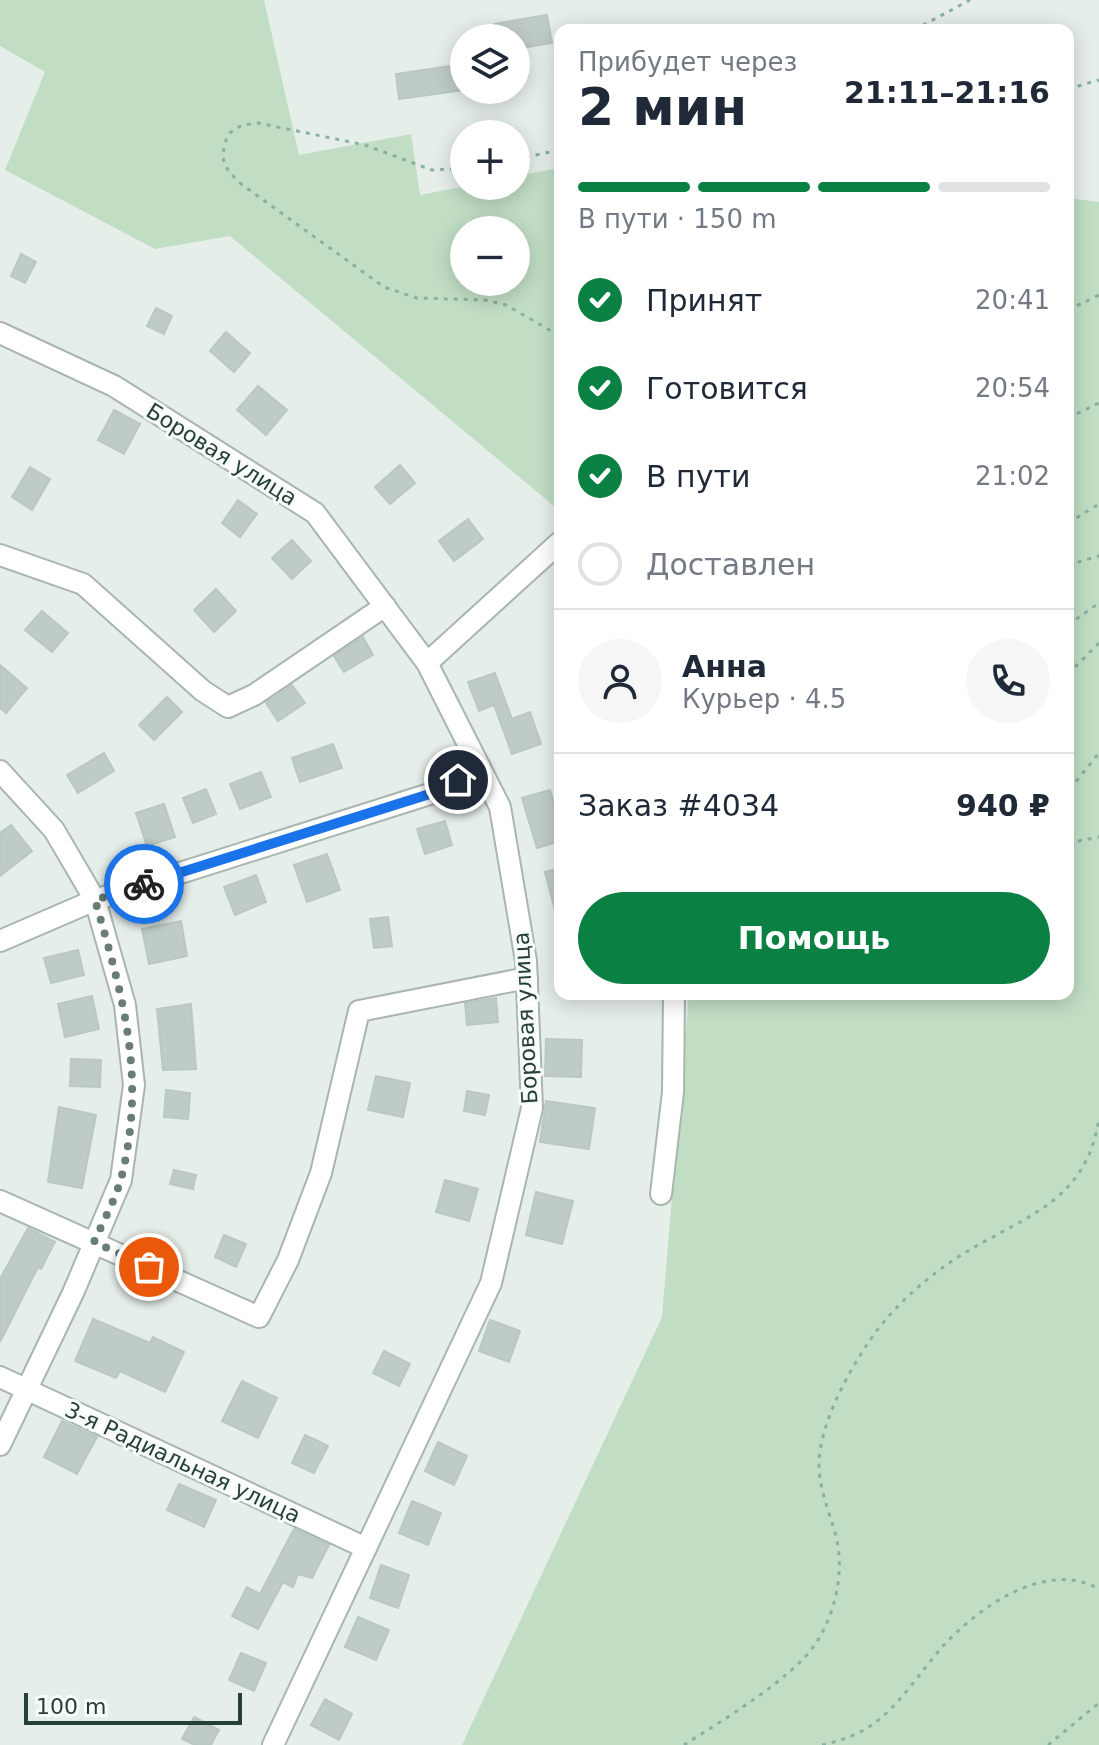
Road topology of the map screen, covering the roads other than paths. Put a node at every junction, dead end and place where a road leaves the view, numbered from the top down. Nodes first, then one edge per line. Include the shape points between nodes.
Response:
1 (0, 333) edge
2 (554, 547) edge
3 (0, 555) edge
4 (385, 606) junction
5 (427, 663) junction
6 (480, 767) junction
7 (0, 771) edge
8 (95, 900) junction
9 (0, 941) edge
10 (527, 978) junction
11 (674, 1000) edge
12 (661, 1194) dead end
13 (0, 1201) edge
14 (94, 1242) junction
15 (0, 1377) edge
16 (27, 1389) junction
17 (0, 1445) edge
18 (366, 1548) junction
19 (273, 1745) edge

1 - 4 street, Боровая улица via 114,386 315,513
2 - 5 street
3 - 4 street via 83,584 228,707
4 - 5 street, Боровая улица
5 - 6 street, Боровая улица
6 - 8 street via 436,792
6 - 10 street, Боровая улица via 500,807
7 - 8 street via 54,830
8 - 9 street
8 - 14 street via 125,1005 134,1085 121,1180
10 - 14 street via 359,1011 321,1173 288,1260 259,1317
10 - 18 street, Боровая улица via 532,1108 491,1283
11 - 12 street via 673,1092
13 - 14 street
14 - 16 street
15 - 16 street, 3-я Радиальная улица
16 - 17 street
16 - 18 street, 3-я Радиальная улица
18 - 19 street, Боровая улица

